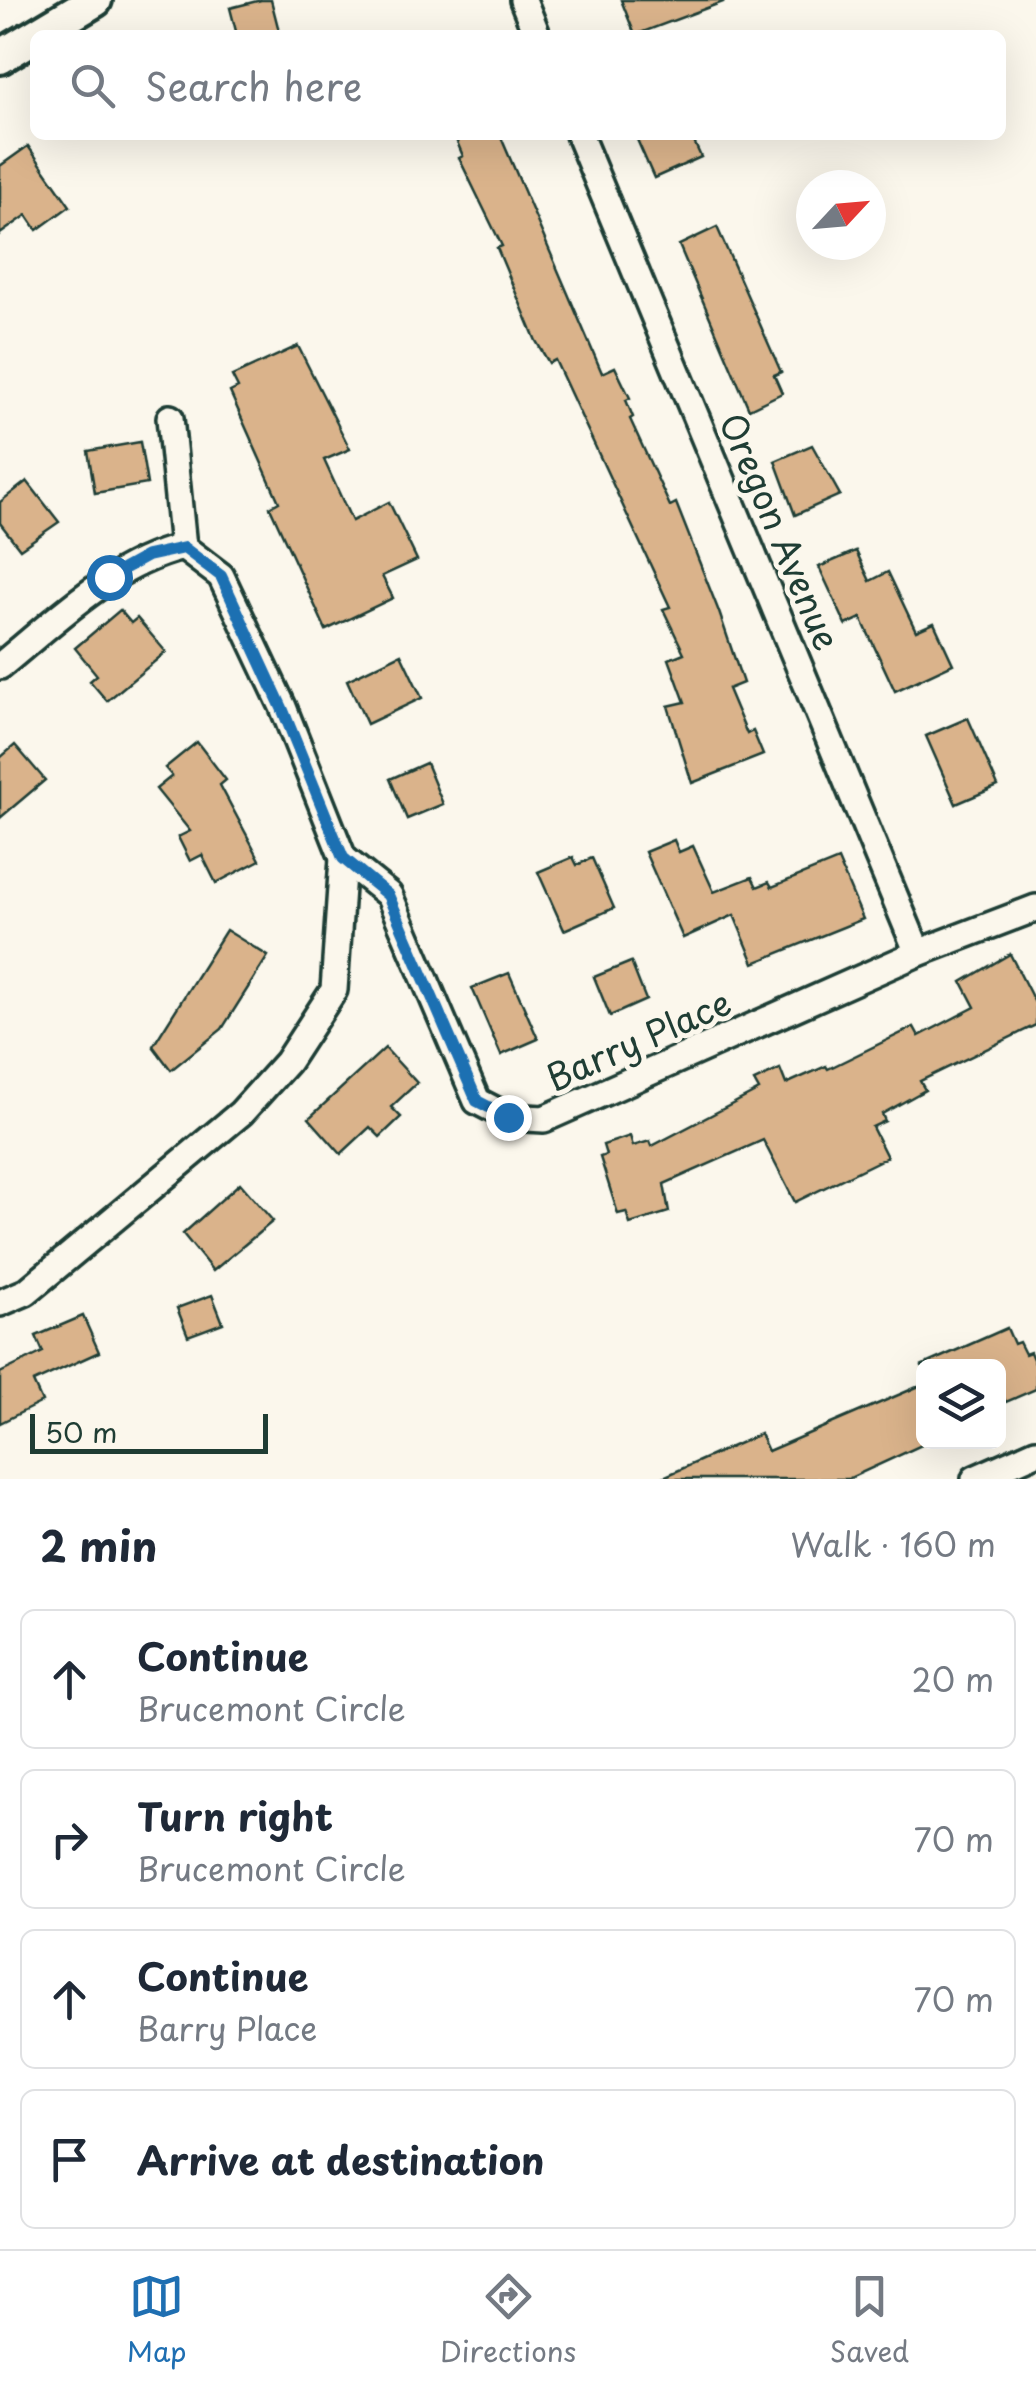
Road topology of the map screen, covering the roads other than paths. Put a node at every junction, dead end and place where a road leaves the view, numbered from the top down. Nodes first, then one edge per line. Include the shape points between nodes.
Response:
1 (95, 0) edge
2 (522, 0) edge
3 (46, 30) edge
4 (535, 30) edge
5 (30, 40) edge
6 (0, 58) edge
7 (581, 140) edge
8 (170, 418) dead end
9 (184, 548) junction
10 (0, 666) edge
11 (343, 858) junction
12 (1036, 908) edge
13 (918, 954) junction
14 (0, 1303) edge
15 (1036, 1452) edge
16 (975, 1479) edge

1 - 3 street
2 - 4 street
5 - 6 street
7 - 13 street, Oregon Avenue
8 - 9 street
9 - 10 street via 147,556 109,577
9 - 11 street via 221,576
11 - 13 street, Barry Place via 388,895 477,1101 508,1117 544,1119
11 - 14 street via 334,990 288,1062 240,1113 26,1292
12 - 13 street, Barry Place
15 - 16 street

